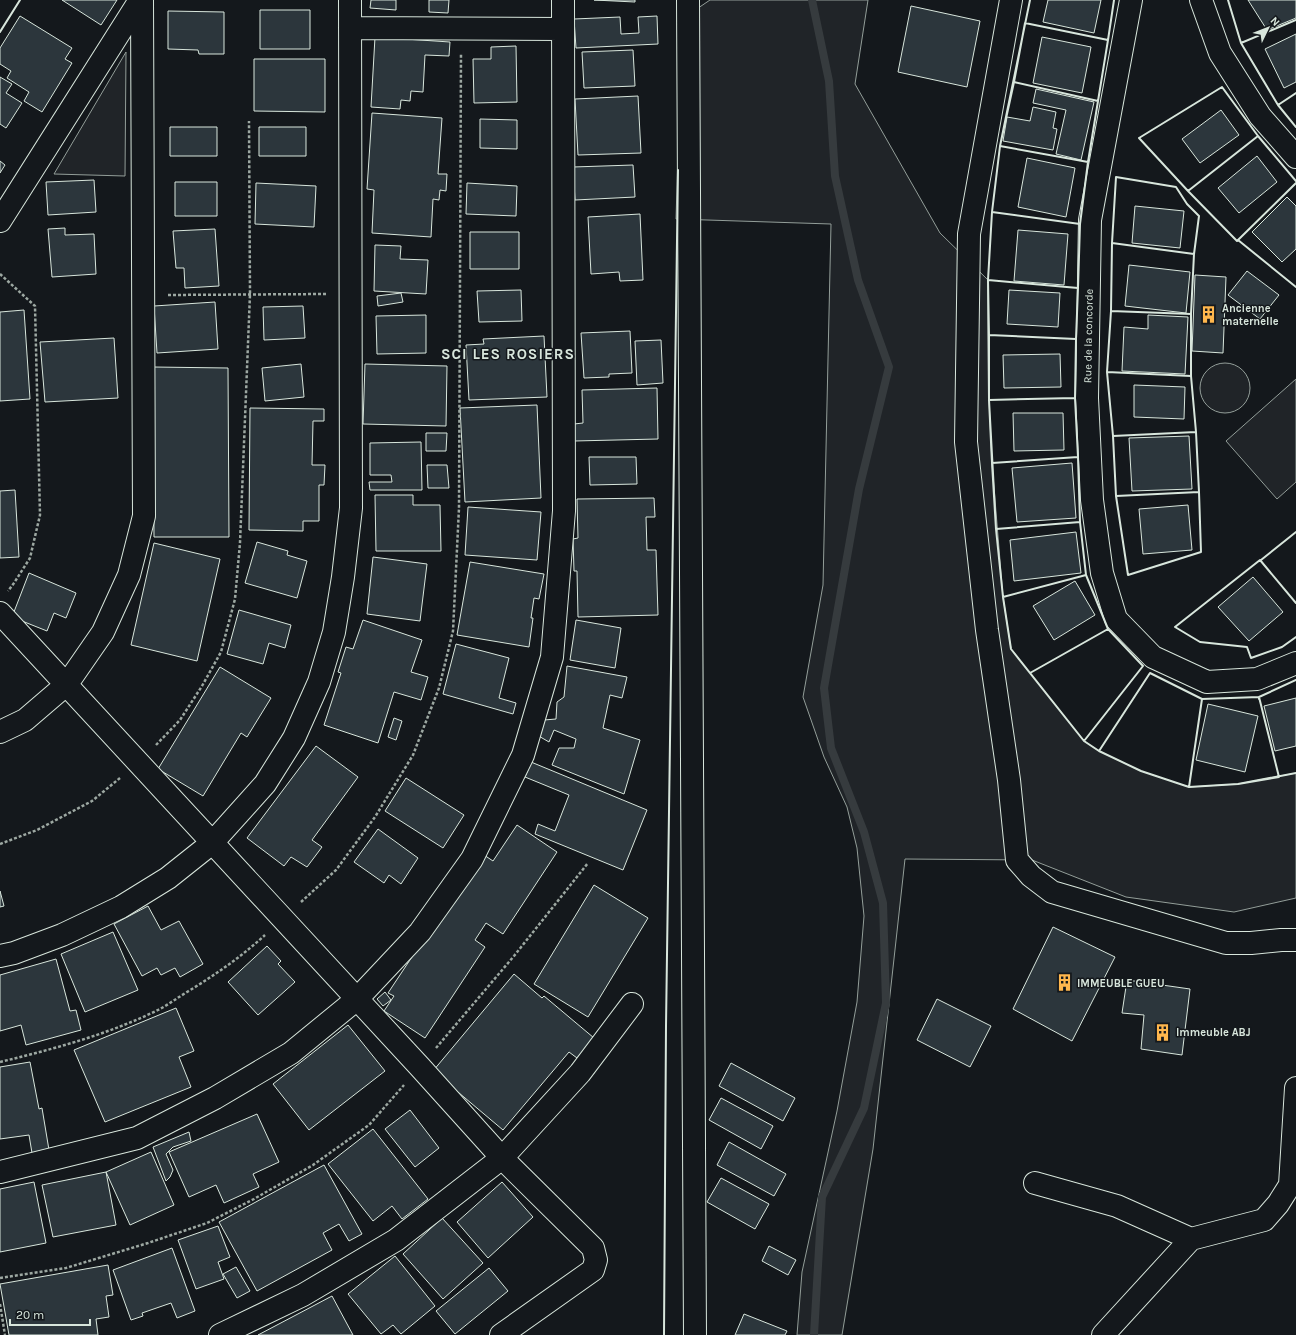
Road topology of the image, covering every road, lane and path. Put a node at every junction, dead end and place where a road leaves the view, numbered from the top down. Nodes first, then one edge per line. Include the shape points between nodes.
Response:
1 (141, 0) edge
2 (350, 0) edge
3 (563, 0) edge
4 (688, 0) edge
5 (1011, 0) edge
6 (1131, 0) edge
7 (1201, 0) edge
8 (350, 28) junction
9 (563, 29) junction
10 (248, 121) dead end
11 (1296, 157) edge
12 (0, 221) edge
13 (0, 274) edge
14 (250, 294) junction
15 (350, 294) junction
16 (143, 295) junction
17 (2, 604) edge
18 (1296, 662) edge
19 (67, 684) junction
20 (0, 732) edge
21 (139, 763) junction
22 (212, 843) junction
23 (0, 844) edge
24 (588, 863) dead end
25 (1296, 940) edge
26 (0, 956) edge
27 (357, 999) junction
28 (632, 1004) dead end
29 (420, 1067) junction
30 (1296, 1088) edge
31 (502, 1158) junction
32 (0, 1172) edge
33 (1034, 1183) dead end
34 (1191, 1239) junction
35 (0, 1278) edge
36 (0, 1304) edge
37 (5, 1335) edge
38 (220, 1335) edge
39 (501, 1335) edge
40 (695, 1335) edge
41 (1103, 1335) edge

1 - 12 street
1 - 16 street
2 - 8 street
3 - 9 street
4 - 40 street
5 - 25 street via 969,234 966,442 1017,860 1031,876 1052,892 1226,943
6 - 18 street, Rue de la concorde via 1090,220 1088,398 1092,500 1102,573 1116,619 1153,657 1207,682 1257,679
7 - 11 street via 1220,53 1260,116
8 - 9 street
8 - 15 street
9 - 27 street via 564,511 552,657 523,755 472,858 420,932
10 - 14 path
13 - 17 path via 34,306 40,515 30,558
14 - 15 path
14 - 16 path
14 - 21 path via 236,599 221,652 202,686 180,720
15 - 22 street via 351,508 334,632 319,682 294,738 265,784
16 - 19 street via 144,516 130,575 103,632
17 - 19 street
19 - 20 street via 25,720
19 - 21 street
21 - 22 street
21 - 23 path via 92,802 37,830
22 - 26 street via 168,878 121,907 62,935
22 - 27 street
24 - 29 path
27 - 29 street
27 - 32 street via 291,1054 137,1138
28 - 31 street via 580,1073
29 - 31 street
29 - 35 path via 369,1125 313,1166 254,1200 206,1223 148,1243 66,1268
30 - 34 street via 1290,1185 1278,1204 1264,1220
31 - 38 street via 396,1240 303,1295
31 - 39 street via 593,1248 596,1260 593,1270
33 - 34 street via 1117,1206
34 - 41 street
36 - 37 path

